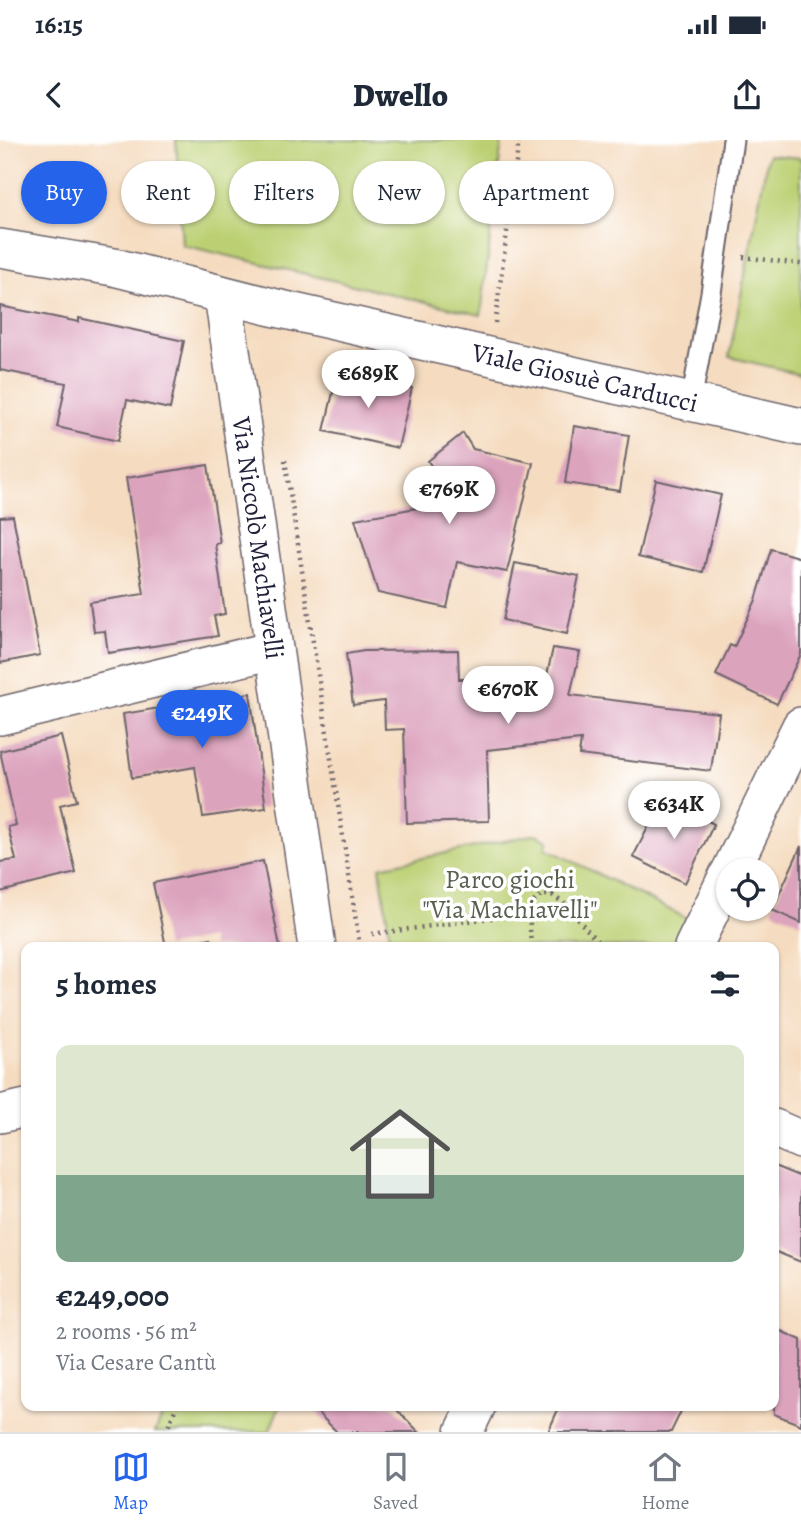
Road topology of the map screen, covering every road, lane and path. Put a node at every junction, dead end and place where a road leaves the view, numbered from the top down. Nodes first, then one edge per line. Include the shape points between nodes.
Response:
1 (519, 140) edge
2 (733, 140) edge
3 (0, 248) edge
4 (716, 254) junction
5 (801, 264) edge
6 (223, 295) junction
7 (489, 356) junction
8 (691, 402) junction
9 (801, 427) edge
10 (285, 454) dead end
11 (274, 650) junction
12 (0, 716) edge
13 (801, 726) edge
14 (737, 858) edge
15 (557, 877) dead end
16 (552, 895) junction
17 (716, 900) edge
18 (529, 908) junction
19 (372, 934) dead end
20 (316, 942) edge
21 (359, 942) edge
22 (531, 942) edge
23 (598, 942) edge
24 (695, 942) edge
25 (21, 1109) edge
26 (0, 1114) edge
27 (779, 1130) edge
28 (801, 1140) edge
29 (175, 1411) edge
30 (474, 1411) edge
31 (166, 1432) edge
32 (464, 1432) edge

1 - 7 path
2 - 4 lane
3 - 6 street, Viale Giosuè Carducci via 114,267
4 - 5 path
4 - 8 lane
6 - 7 street, Viale Giosuè Carducci
6 - 11 street, Via Niccolò Machiavelli
7 - 8 street, Viale Giosuè Carducci
8 - 9 street, Viale Giosuè Carducci
10 - 21 path
11 - 12 street
11 - 20 street, Via Niccolò Machiavelli
13 - 14 street
15 - 16 path
16 - 18 path via 541,895
16 - 23 path
17 - 24 street
18 - 19 path via 521,914
18 - 22 path
25 - 26 street
27 - 28 street
29 - 31 path
30 - 32 street

